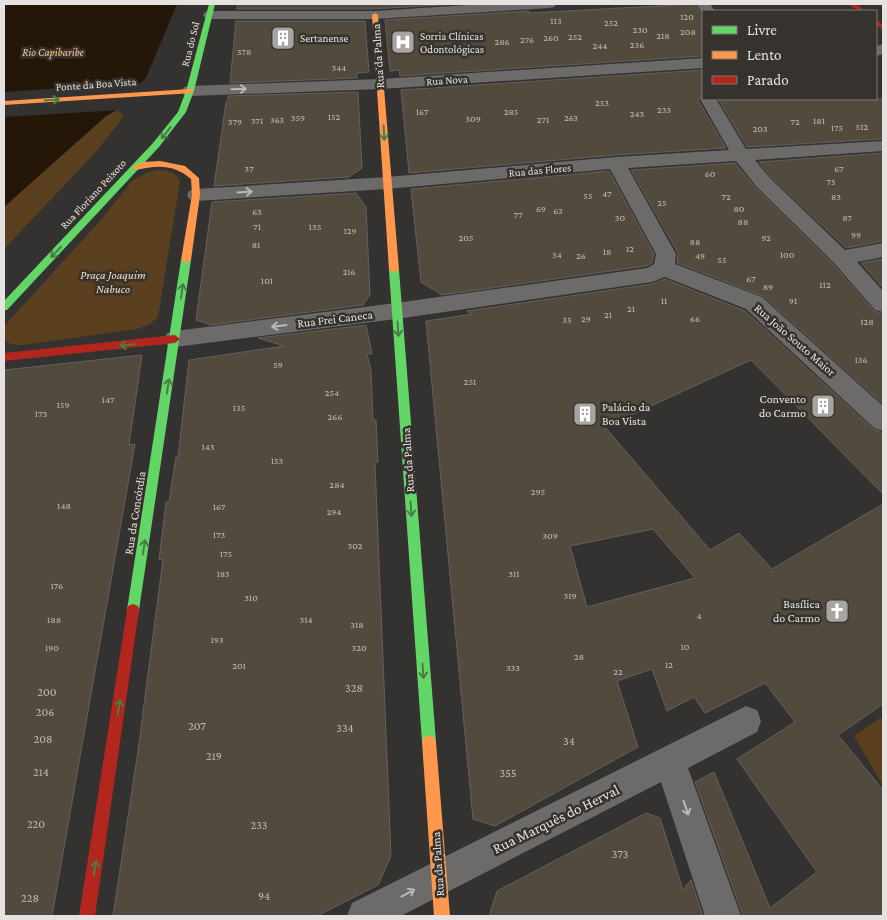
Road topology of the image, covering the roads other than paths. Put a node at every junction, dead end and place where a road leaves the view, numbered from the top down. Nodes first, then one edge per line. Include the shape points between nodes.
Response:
1 (542, 4) edge
2 (550, 4) edge
3 (375, 9) edge
4 (211, 10) edge
5 (699, 80) edge
6 (380, 84) junction
7 (190, 91) junction
8 (710, 100) edge
9 (4, 103) edge
10 (883, 146) edge
11 (741, 155) junction
12 (616, 163) junction
13 (136, 167) junction
14 (387, 183) junction
15 (196, 195) junction
16 (883, 250) edge
17 (840, 258) junction
18 (664, 268) junction
19 (883, 304) edge
20 (4, 307) edge
21 (396, 311) junction
22 (175, 340) junction
23 (4, 357) edge
24 (883, 421) edge
25 (746, 721) dead end
26 (670, 762) junction
27 (439, 877) junction
28 (87, 916) edge
29 (365, 916) edge
30 (442, 916) edge
31 (723, 916) edge

1 - 2 street
1 - 3 street
3 - 4 street
3 - 6 street, Rua da Palma
4 - 7 street, Rua do Sol
5 - 6 street, Rua Nova
7 -> 6 street, Rua Nova
6 -> 14 street, Rua da Palma
9 -> 7 street, Ponte da Boa Vista
7 -> 13 street, Rua Floriano Peixoto via 178,117
8 - 11 street
10 - 11 street, Rua das Flores
11 - 12 street, Rua das Flores
11 - 17 street via 763,182
12 - 14 street, Rua das Flores
12 - 18 street via 666,254
13 - 15 street, Rua da Concórdia via 152,163 179,165 195,178
13 -> 20 street, Rua Floriano Peixoto
15 -> 14 street, Rua das Flores
14 - 21 street, Rua da Palma
22 -> 15 street, Rua da Concórdia
16 - 17 street
17 - 19 street
18 - 21 street, Rua Frei Caneca via 652,275
18 - 24 street, Rua João Souto Maior via 754,303
21 -> 22 street, Rua Frei Caneca
21 -> 27 street, Rua da Palma
22 -> 23 street, Rua Frei Caneca
28 -> 22 street, Rua da Concórdia
25 - 26 street, Rua Marquês do Herval
26 - 27 street, Rua Marquês do Herval
26 -> 31 street
29 -> 27 street, Rua Marquês do Herval
27 - 30 street, Rua da Palma

